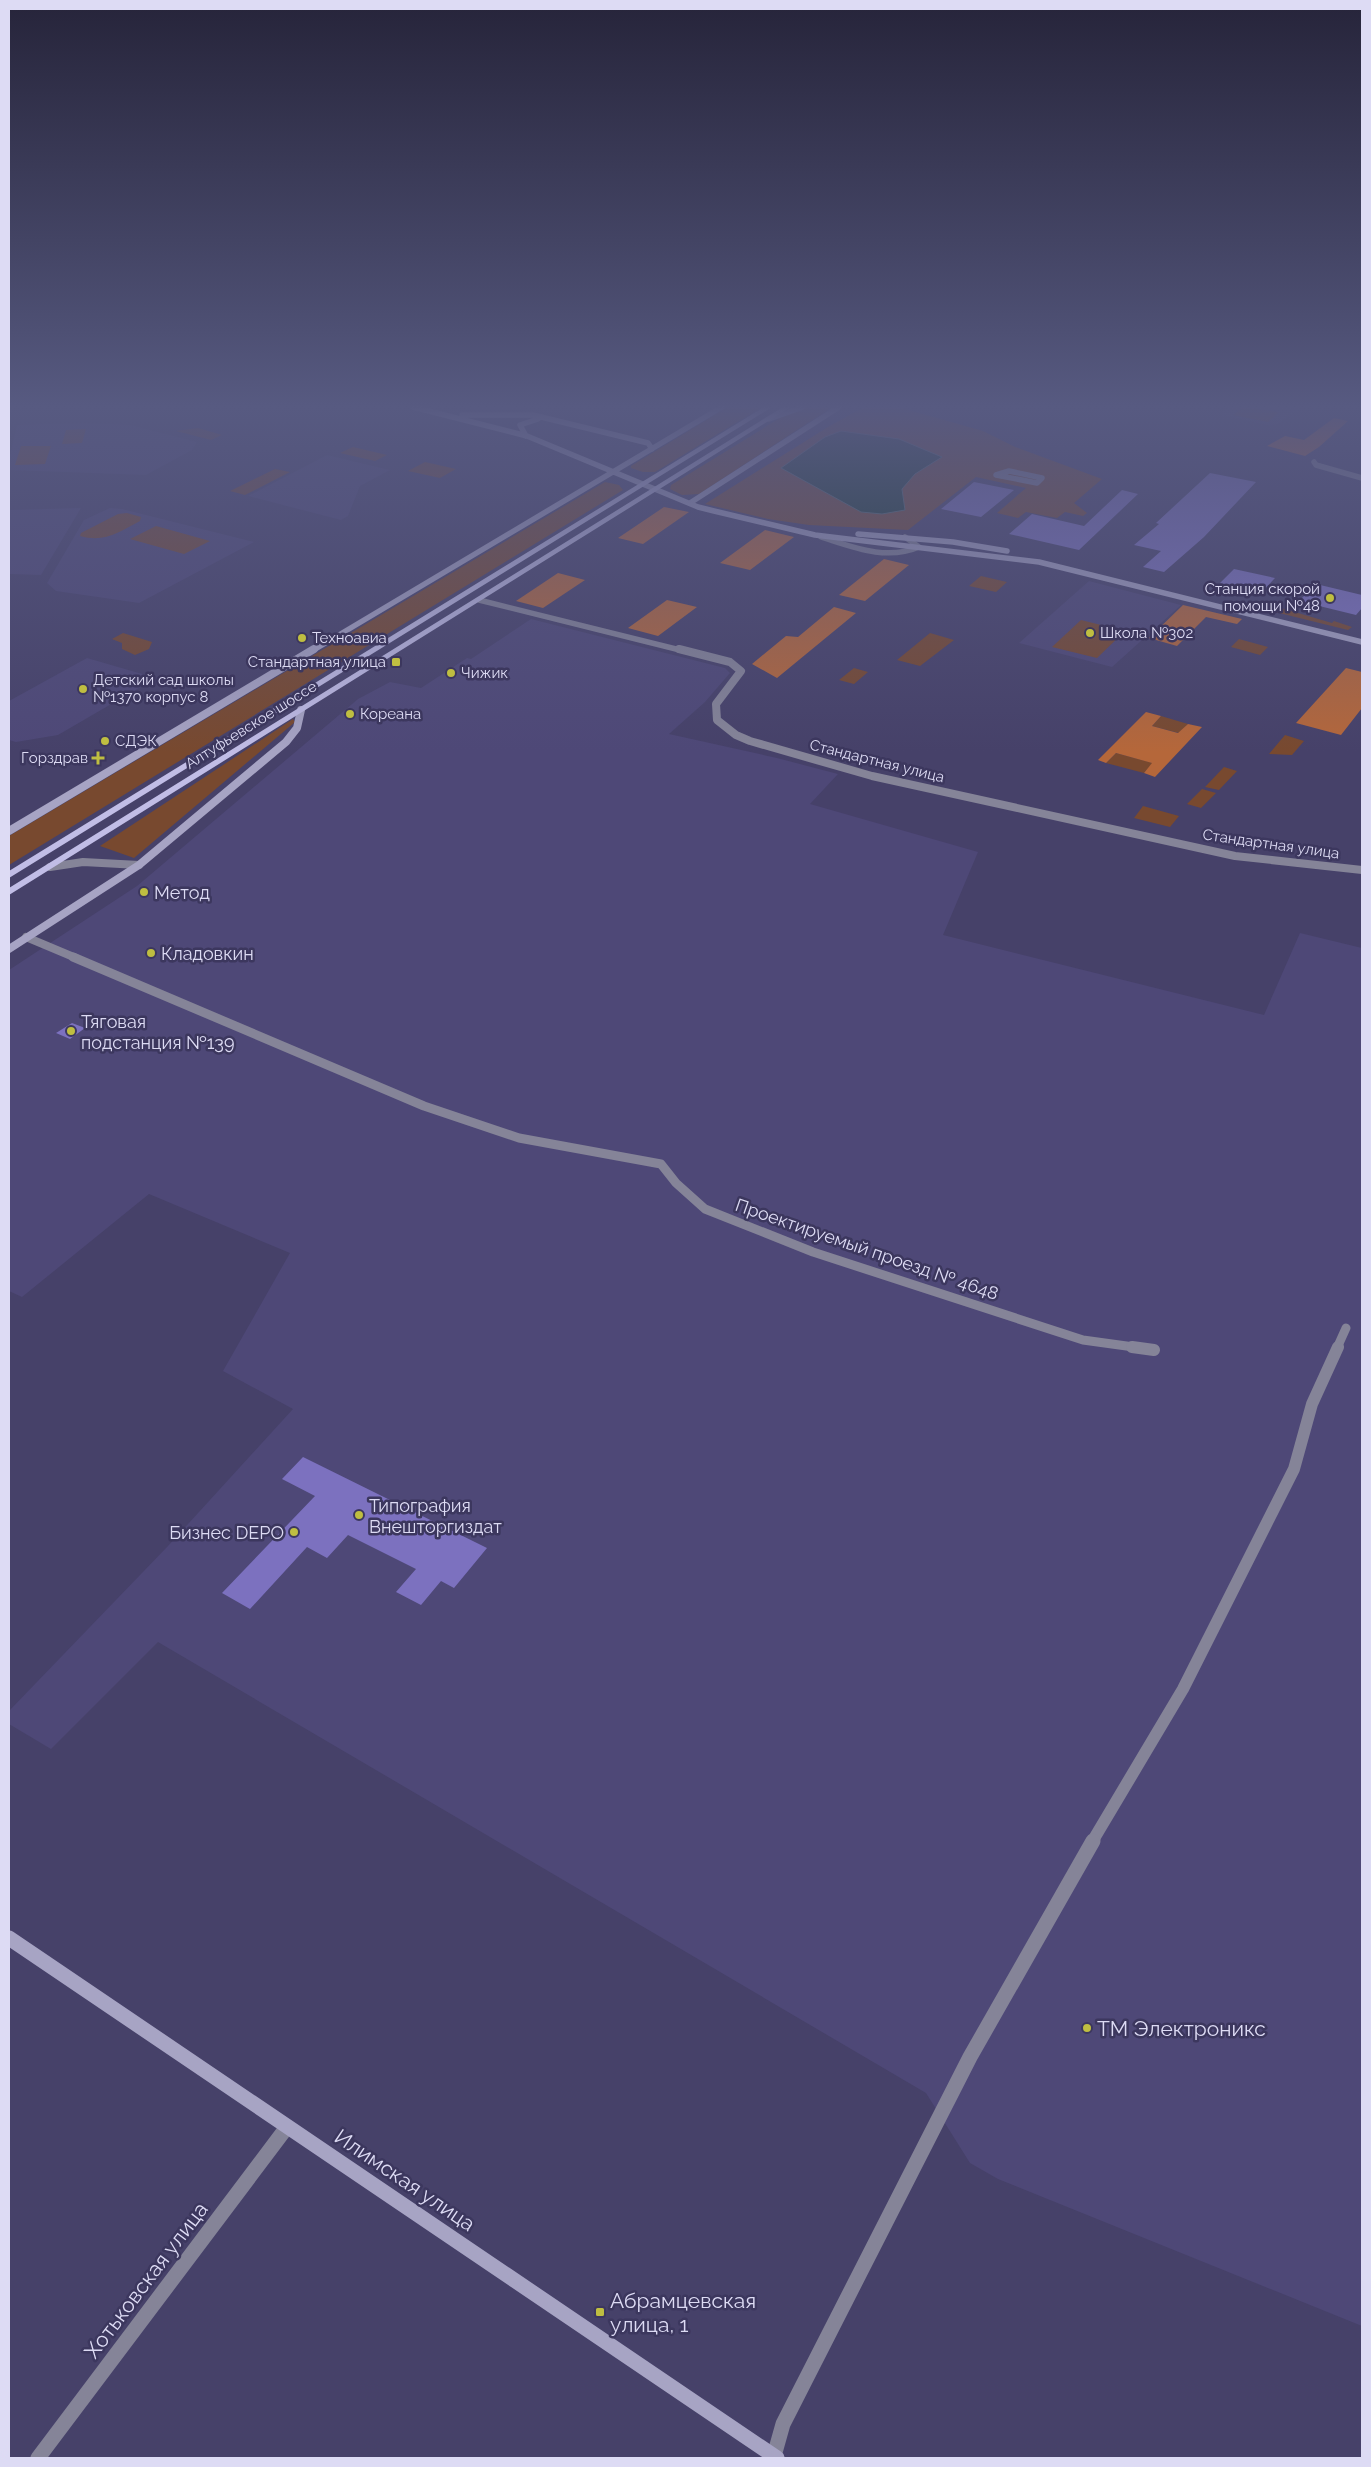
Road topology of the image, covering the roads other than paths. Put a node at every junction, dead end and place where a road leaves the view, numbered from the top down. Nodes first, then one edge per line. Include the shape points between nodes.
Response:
1 (529, 522) edge
2 (582, 522) edge
3 (603, 522) edge
4 (760, 522) edge
5 (771, 525) junction
6 (815, 535) junction
7 (905, 537) junction
8 (953, 542) junction
9 (919, 547) junction
10 (946, 550) junction
11 (1039, 562) junction
12 (478, 600) junction
13 (1362, 642) edge
14 (302, 710) junction
15 (9, 830) edge
16 (139, 865) junction
17 (50, 867) junction
18 (1362, 870) edge
19 (9, 875) edge
20 (9, 892) edge
21 (26, 937) junction
22 (9, 949) edge
23 (1346, 1328) dead end
24 (1154, 1350) dead end
25 (9, 1938) edge
26 (287, 2127) junction
27 (38, 2458) edge
28 (775, 2458) edge

1 - 15 main road
2 - 19 main road, Алтуфьевское шоссе
3 - 12 main road, Алтуфьевское шоссе
4 - 5 main road
5 - 6 main road
5 - 7 main road via 819,532
6 - 9 main road
6 - 9 street via 890,554 905,553
7 - 8 main road
7 - 9 street
8 - 10 street via 940,545
8 - 11 main road via 1008,551
9 - 10 main road
10 - 11 main road
11 - 13 main road
12 - 14 main road, Алтуфьевское шоссе
12 - 18 street, Стандартная улица via 730,662 742,671 716,704 717,720 736,735 783,752 872,776 1235,856
14 - 16 main road via 296,731 286,742
14 - 17 main road, Алтуфьевское шоссе
16 - 17 street via 86,861
16 - 21 main road
17 - 20 main road, Алтуфьевское шоссе
21 - 22 main road
21 - 24 street, Проектируемый проезд № 4648 via 424,1106 519,1138 660,1164 705,1209 813,1252 1083,1340
23 - 28 street via 1312,1404 1294,1469 1183,1689 970,2057 783,2424
25 - 26 main road, Илимская улица
26 - 27 street, Хотьковская улица
26 - 28 main road, Илимская улица

